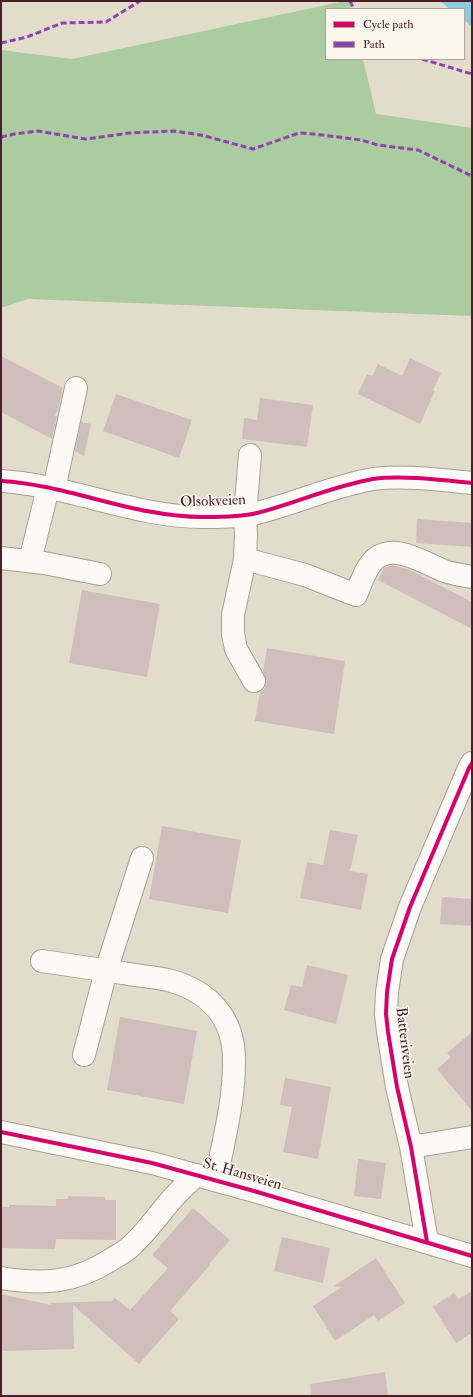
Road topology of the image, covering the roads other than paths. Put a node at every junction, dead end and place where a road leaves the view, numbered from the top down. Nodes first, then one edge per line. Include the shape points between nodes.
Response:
1 (76, 388) dead end
2 (250, 455) dead end
3 (1, 481) edge
4 (472, 483) edge
5 (51, 489) junction
6 (245, 514) junction
7 (1, 558) edge
8 (245, 559) junction
9 (30, 561) junction
10 (100, 574) dead end
11 (472, 577) edge
12 (254, 681) dead end
13 (472, 763) edge
14 (142, 858) dead end
15 (42, 961) dead end
16 (106, 971) junction
17 (84, 1055) dead end
18 (1, 1132) edge
19 (472, 1137) edge
20 (411, 1147) junction
21 (206, 1178) junction
22 (427, 1242) junction
23 (472, 1256) edge
24 (1, 1278) edge

1 - 5 street
2 - 6 street
3 - 5 street, Olsokveien
4 - 6 street, Olsokveien via 374,479
5 - 6 street, Olsokveien via 153,513 205,517
5 - 9 street
6 - 8 street
7 - 9 street
8 - 11 street via 305,575 356,594 375,559 387,552 407,555 443,571
8 - 12 street via 234,615 233,634 236,649
9 - 10 street
13 - 20 street, Batteriveien via 410,907 392,959 386,1014 397,1087
14 - 16 street
15 - 16 street
16 - 17 street
16 - 21 street via 169,980 198,991 213,1003 225,1019 232,1039 234,1062 231,1104
18 - 21 street, St. Hansveien via 152,1163
19 - 20 street
20 - 22 street, Batteriveien
21 - 22 street, St. Hansveien
21 - 24 street, St. Hansveien via 173,1198 129,1248 101,1266 75,1278 46,1282
22 - 23 street, St. Hansveien

